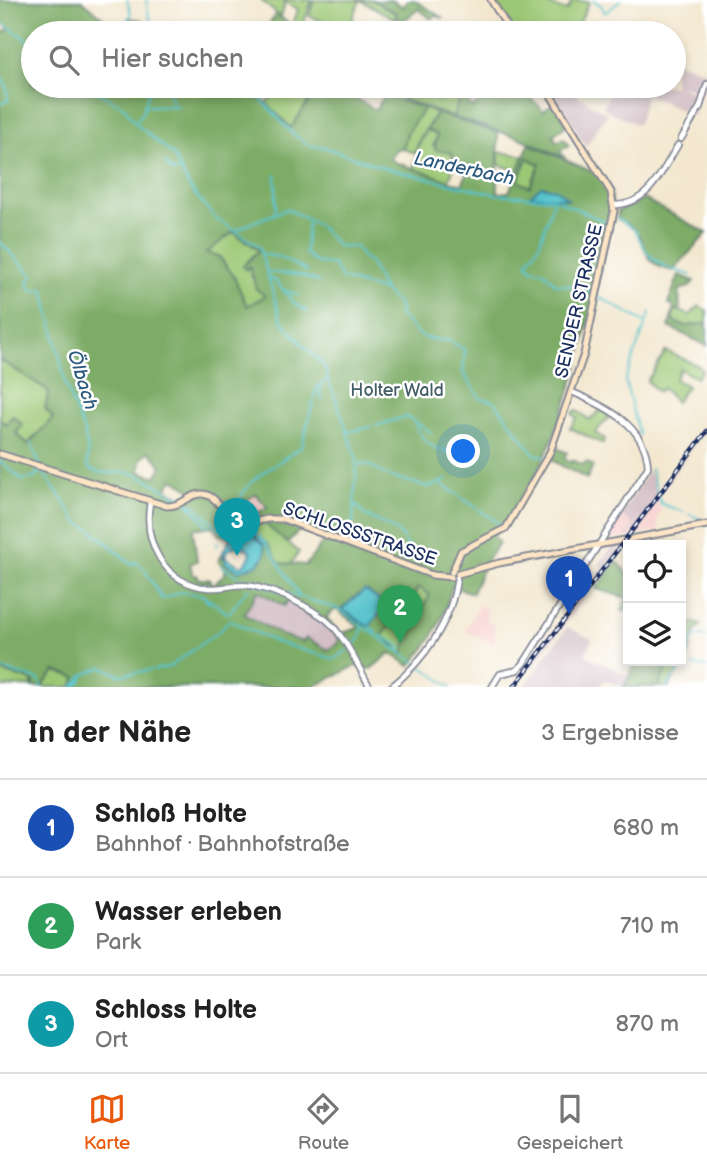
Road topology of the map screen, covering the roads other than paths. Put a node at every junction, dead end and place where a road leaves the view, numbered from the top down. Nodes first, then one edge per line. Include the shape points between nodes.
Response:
1 (491, 0) edge
2 (504, 21) edge
3 (707, 85) edge
4 (552, 98) edge
5 (614, 205) junction
6 (572, 392) junction
7 (0, 454) edge
8 (150, 502) junction
9 (707, 525) edge
10 (606, 535) junction
11 (611, 542) junction
12 (599, 545) junction
13 (455, 576) junction
14 (370, 687) edge
15 (391, 687) edge
16 (492, 687) edge

1 - 2 main road
3 - 5 street via 682,144 643,196
4 - 5 main road, SENDER STRASSE via 611,192
5 - 6 main road, SENDER STRASSE
6 - 10 street, SENDER STRASSE via 628,423 647,461 646,471
6 - 13 main road via 550,452 511,523 495,536 465,548 455,562
7 - 8 main road, SCHLOSSSTRASSE
8 - 13 main road, SCHLOSSSTRASSE via 172,506 205,495 237,526 283,519 443,576
8 - 14 street via 150,540 168,570 195,586 245,585 277,593 321,616 331,624
9 - 11 main road, SCHLOSSSTRASSE
10 - 11 street
10 - 12 street, SENDER STRASSE
11 - 12 main road, SCHLOSSSTRASSE
12 - 13 main road, SCHLOSSSTRASSE
12 - 16 street, SENDER STRASSE via 523,664 500,674
13 - 15 street via 443,623 415,664

